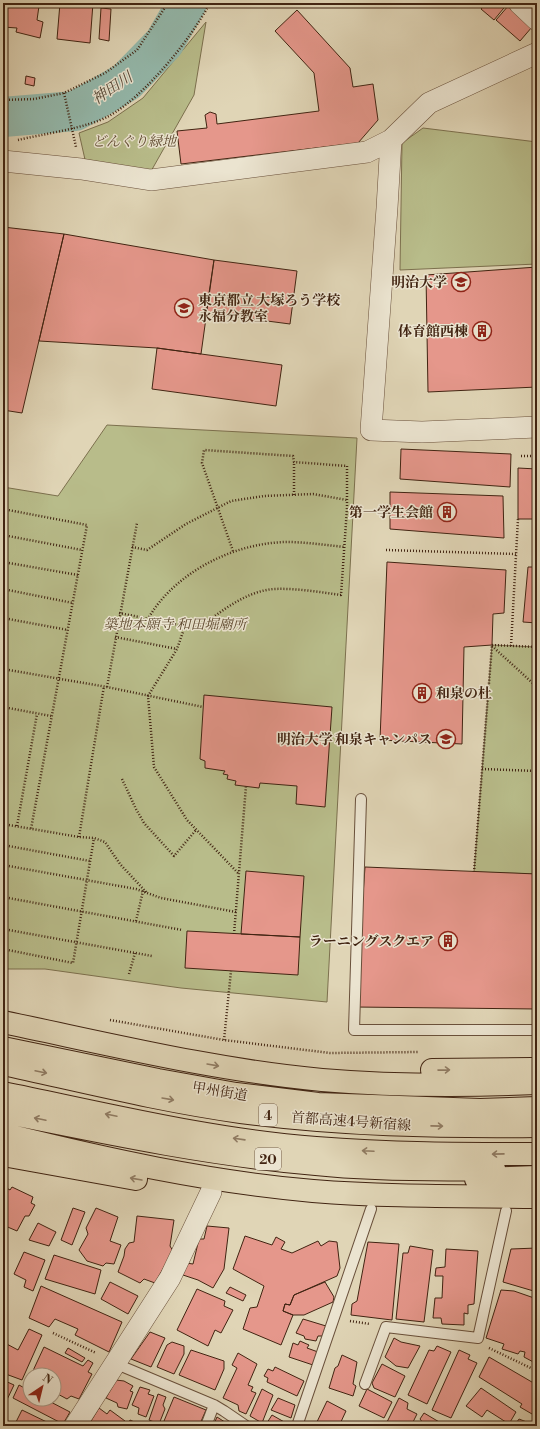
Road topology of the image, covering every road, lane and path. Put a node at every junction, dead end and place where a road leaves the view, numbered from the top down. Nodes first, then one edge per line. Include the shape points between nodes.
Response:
1 (168, 3) edge
2 (210, 3) edge
3 (519, 3) edge
4 (537, 20) edge
5 (537, 53) edge
6 (64, 93) junction
7 (3, 100) edge
8 (73, 128) junction
9 (390, 140) junction
10 (11, 141) dead end
11 (3, 161) edge
12 (81, 170) junction
13 (537, 427) edge
14 (521, 456) dead end
15 (537, 456) edge
16 (294, 462) junction
17 (294, 495) junction
18 (347, 500) junction
19 (217, 508) junction
20 (3, 509) edge
21 (518, 519) dead end
22 (137, 523) dead end
23 (3, 535) edge
24 (132, 547) junction
25 (345, 547) junction
26 (82, 550) junction
27 (386, 550) dead end
28 (233, 551) junction
29 (516, 554) junction
30 (3, 562) edge
31 (78, 575) junction
32 (3, 589) edge
33 (73, 603) junction
34 (120, 613) junction
35 (149, 617) junction
36 (3, 618) edge
37 (185, 626) junction
38 (68, 630) junction
39 (115, 637) junction
40 (492, 645) junction
41 (511, 646) junction
42 (537, 647) edge
43 (177, 649) junction
44 (3, 669) edge
45 (58, 679) junction
46 (106, 686) junction
47 (537, 687) edge
48 (148, 696) junction
49 (3, 707) edge
50 (203, 707) dead end
51 (38, 714) junction
52 (51, 716) junction
53 (482, 769) junction
54 (537, 771) edge
55 (122, 779) dead end
56 (246, 786) dead end
57 (361, 799) dead end
58 (3, 824) edge
59 (17, 826) junction
60 (31, 829) junction
61 (196, 830) junction
62 (79, 837) junction
63 (94, 838) junction
64 (3, 845) edge
65 (90, 862) junction
66 (3, 865) edge
67 (474, 872) dead end
68 (239, 874) junction
69 (86, 880) junction
70 (143, 892) junction
71 (147, 893) junction
72 (3, 897) edge
73 (81, 912) junction
74 (236, 912) junction
75 (136, 921) junction
76 (3, 929) edge
77 (182, 930) dead end
78 (234, 934) dead end
79 (76, 943) junction
80 (3, 949) edge
81 (134, 953) junction
82 (152, 956) dead end
83 (231, 971) dead end
84 (129, 974) dead end
85 (3, 1015) edge
86 (102, 1019) dead end
87 (3, 1022) edge
88 (537, 1030) edge
89 (224, 1040) junction
90 (3, 1042) edge
91 (3, 1048) edge
92 (422, 1052) dead end
93 (3, 1064) edge
94 (537, 1069) edge
95 (537, 1083) edge
96 (483, 1085) junction
97 (3, 1093) edge
98 (537, 1093) edge
99 (537, 1097) edge
100 (537, 1108) edge
101 (3, 1112) edge
102 (537, 1126) edge
103 (3, 1128) edge
104 (3, 1134) edge
105 (537, 1154) edge
106 (3, 1156) edge
107 (537, 1168) edge
108 (537, 1177) edge
109 (211, 1192) junction
110 (537, 1197) edge
111 (372, 1209) junction
112 (506, 1211) junction
113 (537, 1211) edge
114 (334, 1318) junction
115 (386, 1327) junction
116 (53, 1333) dead end
117 (478, 1338) junction
118 (114, 1363) junction
119 (537, 1371) edge
120 (365, 1384) dead end
121 (214, 1406) junction
122 (75, 1426) edge
123 (206, 1426) edge
124 (246, 1426) edge
125 (297, 1426) edge

1 - 6 path via 136,50 105,73
2 - 8 path via 198,24 141,92 109,116
3 - 4 street
5 - 9 street via 429,103
6 - 7 path via 34,99
6 - 8 path
8 - 10 path
8 - 12 path
9 - 12 street via 367,152 151,180
9 - 13 street via 371,430 422,432
11 - 12 street
14 - 15 path
16 - 17 path
16 - 18 path via 347,466
16 - 19 path via 293,456 204,450 202,463
17 - 18 path via 313,494
17 - 19 path via 231,501
18 - 25 path
19 - 24 path via 147,550
19 - 28 path
20 - 26 path via 86,525
21 - 29 path
22 - 24 path
23 - 26 path
24 - 34 path
25 - 28 path via 287,542 255,545
25 - 37 path via 341,595 273,589 225,608 199,628
26 - 31 path
27 - 29 path
28 - 35 path via 179,581
29 - 41 path
30 - 31 path
31 - 33 path
32 - 33 path
33 - 38 path
34 - 35 path
34 - 39 path
35 - 37 path
36 - 38 path
37 - 43 path
38 - 45 path
39 - 43 path
39 - 46 path
40 - 41 path
40 - 47 path
40 - 53 path
41 - 42 path
43 - 48 path
44 - 45 path
45 - 46 path
45 - 52 path
46 - 48 path
46 - 62 path
48 - 50 path
48 - 61 path via 154,767 186,820
49 - 51 path
51 - 52 path
51 - 59 path
52 - 60 path
53 - 54 path
53 - 67 path
55 - 61 path via 144,823 174,856
56 - 68 path
57 - 88 lane via 354,1030
58 - 59 path
59 - 60 path
60 - 62 path
61 - 68 path
62 - 63 path
63 - 65 path
63 - 71 path via 105,842 120,864
64 - 65 path
65 - 69 path
66 - 69 path
68 - 74 path
69 - 70 path
69 - 73 path
70 - 71 path
70 - 75 path
71 - 74 path
72 - 73 path
73 - 75 path
73 - 79 path
74 - 78 path
75 - 77 path
76 - 79 path
79 - 80 path via 73,963
79 - 81 path
81 - 82 path
81 - 84 path
83 - 89 path
85 -> 94 highway via 237,1055 325,1066 404,1070
86 - 89 path
87 -> 96 highway via 235,1069 322,1080
89 - 92 path via 330,1053
90 - 99 highway via 234,1084 321,1096 482,1101
91 - 100 highway, 甲州街道 via 205,1088 318,1104 480,1110
93 -> 102 highway, 首都高速4号新宿線 / 4 via 240,1112 320,1121 401,1125
95 - 96 highway
96 - 98 highway
105 -> 97 highway, 首都高速4号新宿線 / 4 via 398,1153 315,1148 152,1124
107 -> 101 highway, 20 via 401,1169 316,1164 151,1141
103 - 108 highway via 221,1163 314,1174 398,1179
104 - 110 highway via 69,1151 221,1180 312,1191 398,1196
109 -> 106 highway
109 - 111 highway
109 - 118 street via 170,1278
111 - 112 highway
111 - 114 lane
112 - 113 highway
112 - 117 lane
114 - 115 path
114 - 125 lane
115 - 117 lane
115 - 120 lane
116 - 118 path
117 - 119 path via 481,1345
118 - 121 lane
118 - 122 street
121 - 123 lane
121 - 124 lane

